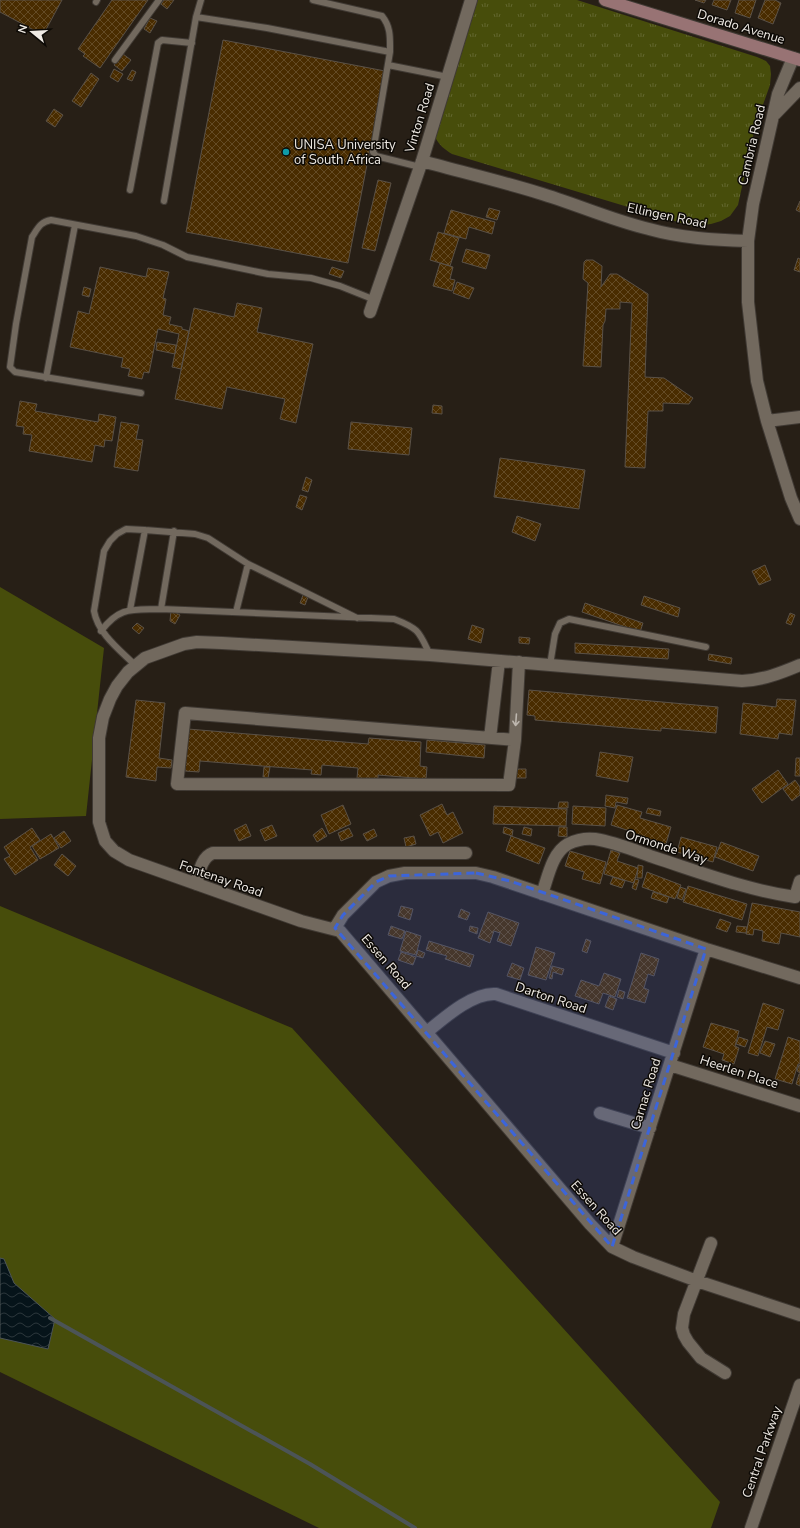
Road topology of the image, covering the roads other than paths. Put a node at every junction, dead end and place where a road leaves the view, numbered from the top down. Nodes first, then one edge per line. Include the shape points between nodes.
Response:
1 (159, 0) edge
2 (201, 0) edge
3 (313, 0) edge
4 (471, 0) edge
5 (605, 0) edge
6 (196, 17) junction
7 (192, 43) junction
8 (390, 52) junction
9 (796, 59) edge
10 (115, 60) dead end
11 (388, 65) junction
12 (448, 77) junction
13 (800, 88) edge
14 (772, 118) junction
15 (421, 164) junction
16 (130, 190) dead end
17 (164, 201) dead end
18 (75, 224) junction
19 (748, 241) junction
20 (375, 300) junction
21 (370, 312) dead end
22 (46, 378) junction
23 (141, 393) dead end
24 (800, 417) edge
25 (767, 421) junction
26 (800, 519) edge
27 (145, 530) junction
28 (174, 532) junction
29 (248, 564) junction
30 (161, 609) junction
31 (130, 610) junction
32 (236, 612) junction
33 (357, 618) junction
34 (102, 631) junction
35 (706, 647) dead end
36 (430, 655) junction
37 (499, 661) junction
38 (519, 662) junction
39 (550, 665) junction
40 (800, 665) edge
41 (136, 666) junction
42 (490, 738) junction
43 (515, 740) junction
44 (466, 853) dead end
45 (800, 881) edge
46 (196, 884) junction
47 (542, 894) junction
48 (798, 898) edge
49 (335, 928) junction
50 (706, 949) junction
51 (800, 978) edge
52 (427, 1032) junction
53 (672, 1059) junction
54 (800, 1106) edge
55 (600, 1112) dead end
56 (650, 1128) junction
57 (711, 1243) dead end
58 (612, 1247) junction
59 (697, 1281) junction
60 (800, 1315) edge
61 (725, 1373) dead end
62 (800, 1385) edge
63 (751, 1528) edge

1 - 10 lane
2 - 6 lane
3 - 8 lane via 382,16 390,30
4 - 12 street, Vinton Road
5 - 9 street, Dorado Avenue
6 - 7 lane
6 - 8 lane
7 - 16 lane via 162,40 158,43
7 - 17 lane
8 - 11 lane
9 - 14 street, Cambria Road via 778,94
11 - 12 lane
11 - 15 lane via 373,152 376,156
12 - 15 street, Vinton Road
13 - 14 street
14 - 19 street, Cambria Road via 753,204
15 - 19 street, Ellingen Road via 540,193 649,230 696,238
15 - 20 street, Vinton Road
18 - 20 lane via 136,236 187,257 268,274 302,277 334,284
18 - 22 lane
18 - 22 lane via 44,221 32,237 10,367 14,372
19 - 25 street via 751,338 757,381
20 - 21 street, Vinton Road
22 - 23 lane
24 - 25 street
25 - 26 street
27 - 28 lane
27 - 31 lane
27 - 34 lane via 126,529 110,541 104,551 94,611 95,620
28 - 29 lane via 208,538
28 - 30 lane
29 - 32 lane
29 - 33 lane
30 - 31 lane
30 - 32 lane
31 - 34 lane via 112,618
32 - 33 lane
33 - 36 lane via 394,619 408,624 421,636
34 - 41 lane
35 - 39 lane via 569,619 560,623
36 - 37 street
36 - 41 street via 197,642 160,651 145,658
37 - 38 street
37 - 42 street
38 - 39 street
38 -> 43 street
39 - 40 street via 742,681 770,677
41 - 46 street, Fontenay Road via 117,686 103,717 99,738 99,822 105,841 114,851 129,860
42 - 43 street
42 - 43 street via 185,713 177,784 509,785
44 - 46 street via 213,853 203,864
45 - 48 street, Ormonde Way
46 - 49 street, Fontenay Road via 301,922
47 - 48 street, Ormonde Way via 550,868 560,850 575,841 594,839 732,883
47 - 49 street via 510,882 476,874 405,873 376,882 343,915
47 - 50 street
49 - 52 street, Essen Road
50 - 51 street
50 - 53 street, Carnac Road
52 - 53 street, Darton Road via 449,1014 489,993
52 - 58 street, Essen Road
53 - 54 street, Heerlen Place
53 - 56 street, Carnac Road
55 - 56 street
56 - 58 street, Carnac Road
57 - 59 street
58 - 59 street, Essen Road
59 - 60 street, Essen Road
59 - 61 street via 682,1320 684,1335 701,1358
62 - 63 street, Central Parkway

